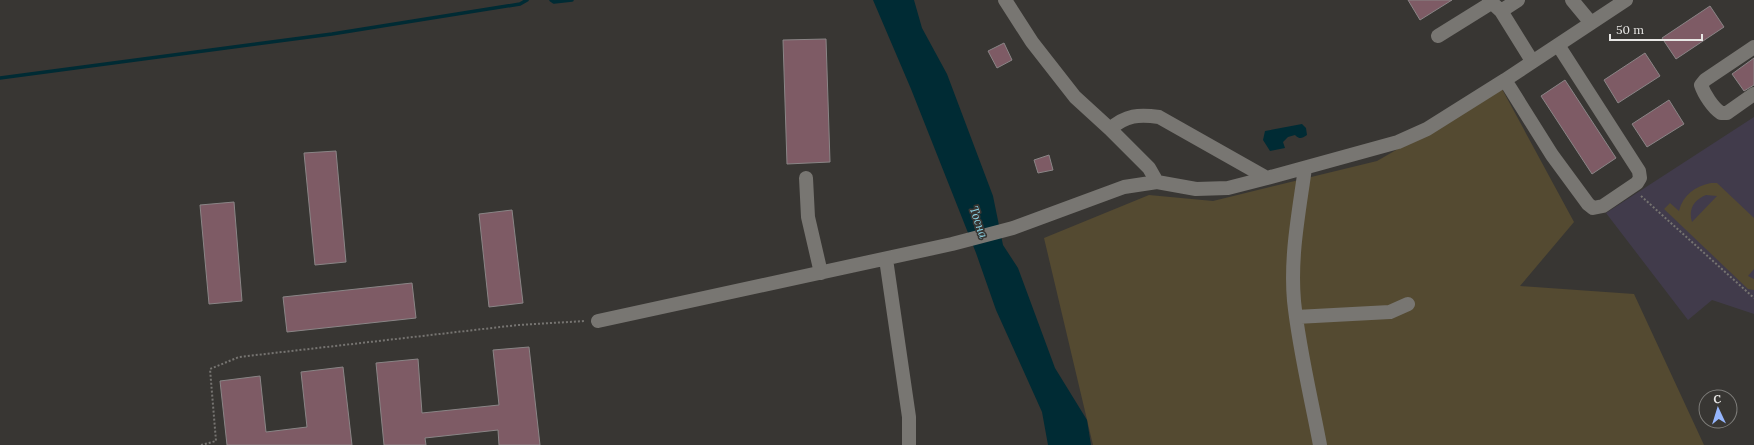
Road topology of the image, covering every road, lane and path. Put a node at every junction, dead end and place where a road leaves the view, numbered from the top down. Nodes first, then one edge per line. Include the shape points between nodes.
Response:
1 (1005, 0) edge
2 (1518, 0) edge
3 (1572, 0) edge
4 (1626, 0) edge
5 (1494, 5) edge
6 (1591, 23) junction
7 (1438, 36) dead end
8 (1558, 44) junction
9 (1754, 47) edge
10 (1532, 61) junction
11 (1506, 80) junction
12 (1754, 94) edge
13 (1110, 129) junction
14 (1305, 168) junction
15 (806, 178) dead end
16 (1268, 178) junction
17 (1157, 182) junction
18 (1631, 187) junction
19 (886, 259) junction
20 (822, 273) junction
21 (1754, 298) edge
22 (1408, 304) dead end
23 (1296, 317) junction
24 (598, 321) joint
25 (201, 445) edge
26 (909, 445) edge
27 (1320, 445) edge

1 - 13 street via 1032,42 1075,97
2 - 5 street
3 - 6 street
4 - 6 street
5 - 7 street
5 - 10 street
6 - 8 street
8 - 10 street
8 - 18 street via 1639,171 1638,183
9 - 12 street via 1705,80 1702,85 1721,113 1727,112
10 - 11 street
11 - 14 street via 1427,129 1398,142
11 - 18 street via 1552,155 1588,204 1593,208 1603,206
13 - 16 street via 1118,122 1140,114 1159,116
13 - 17 street via 1149,168
14 - 16 street
14 - 23 street via 1295,236
15 - 20 street via 808,217
16 - 17 street via 1213,189 1196,189
17 - 19 street via 1124,187 1014,228
18 - 21 path
19 - 20 street
19 - 26 street via 909,417
20 - 24 street
22 - 23 street via 1390,312
23 - 27 street
24 - 25 path via 518,325 239,357 210,369 216,441

